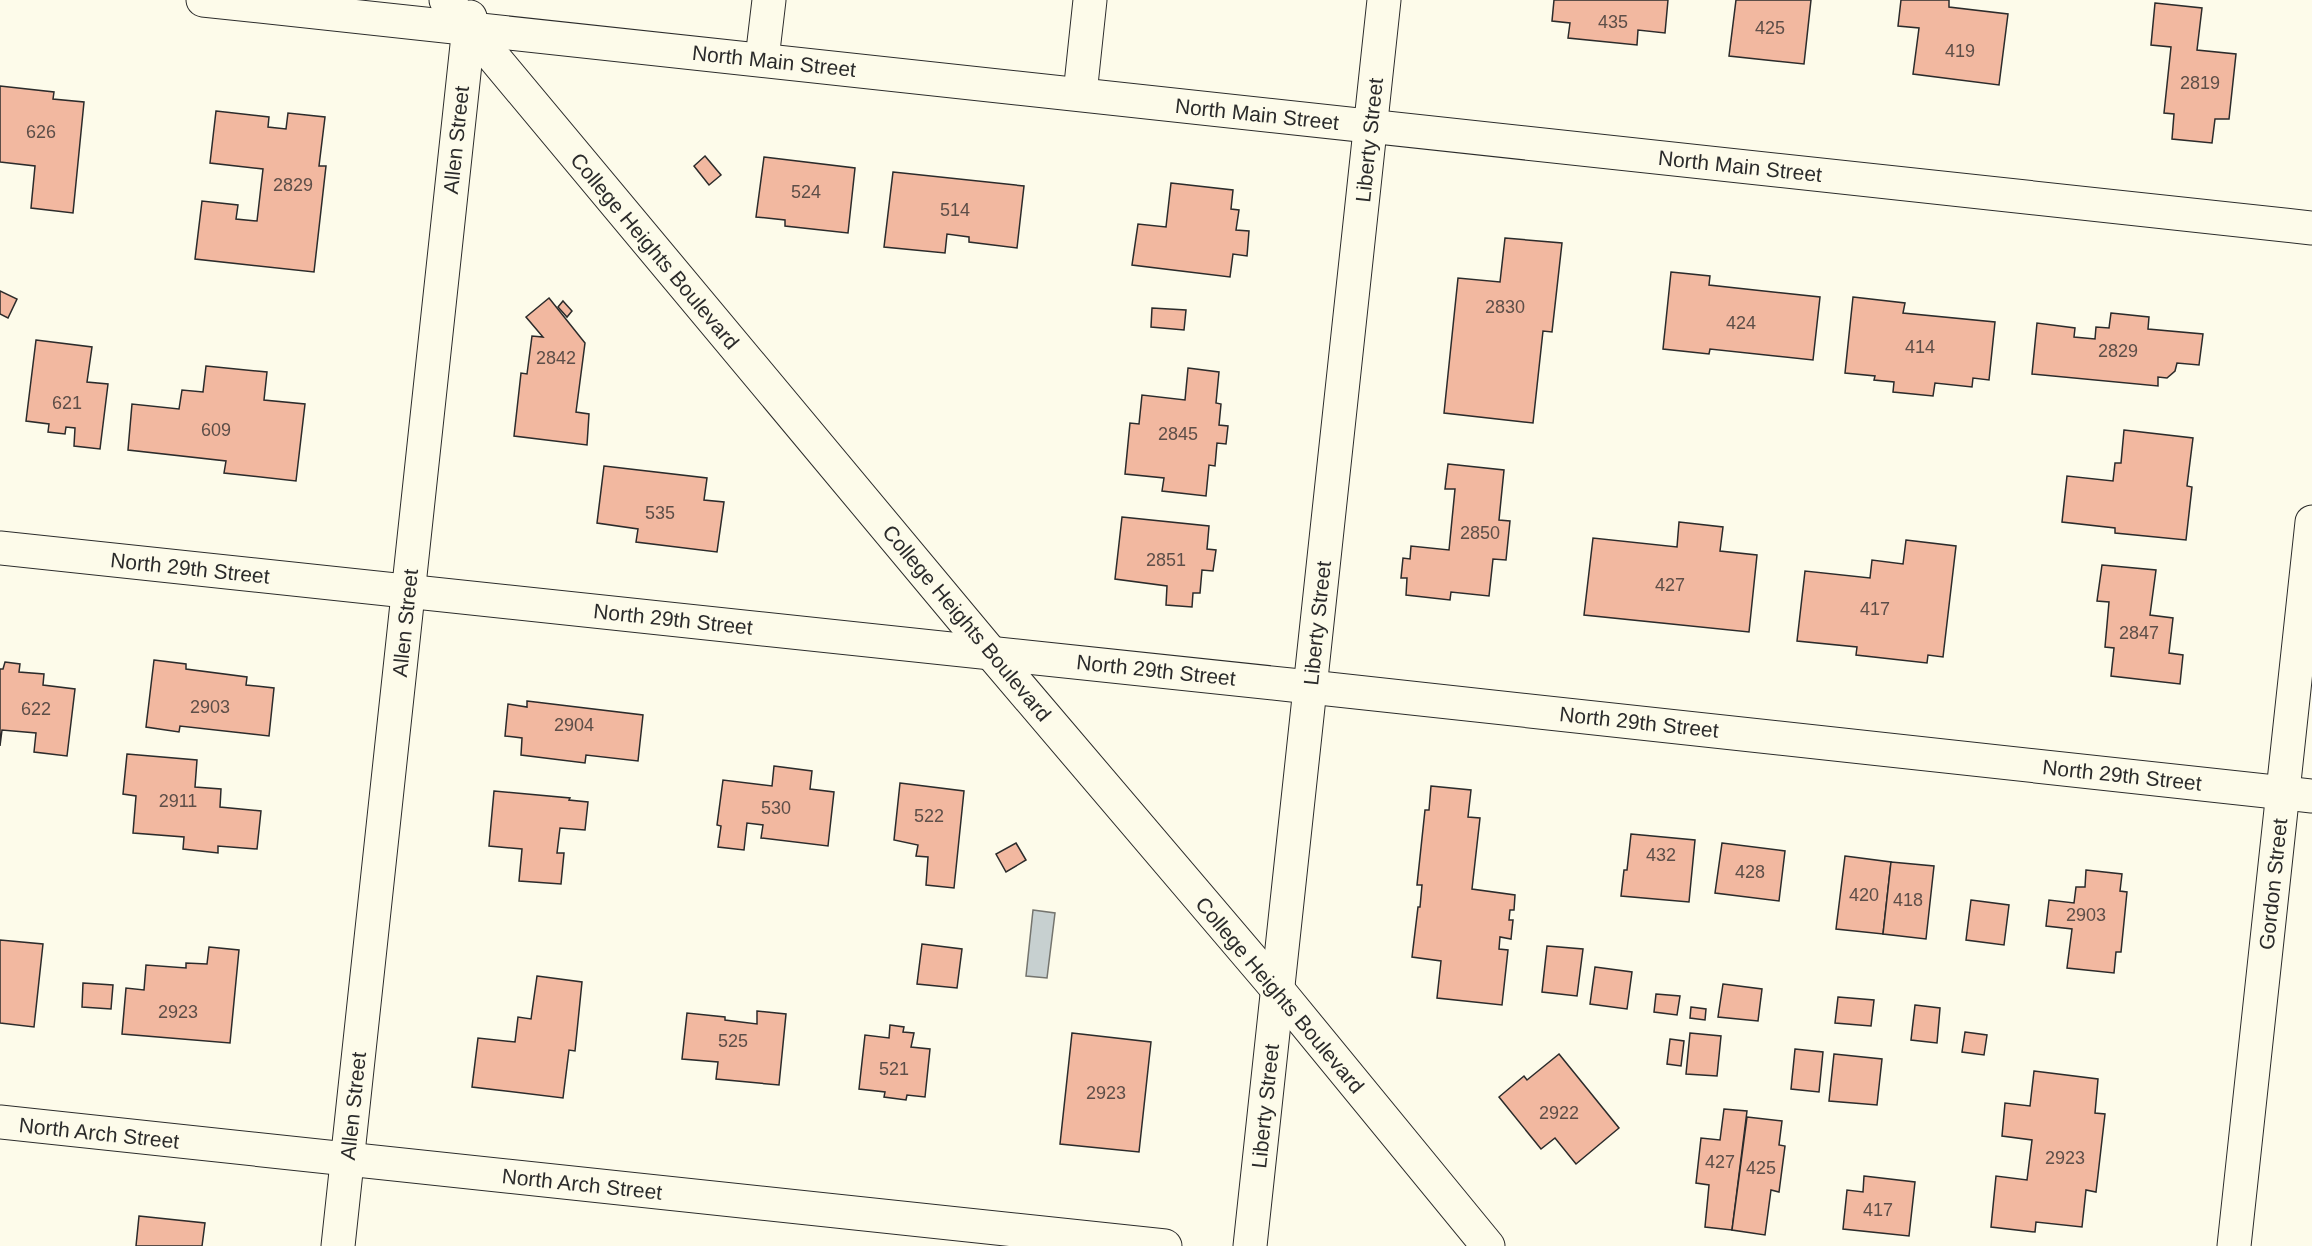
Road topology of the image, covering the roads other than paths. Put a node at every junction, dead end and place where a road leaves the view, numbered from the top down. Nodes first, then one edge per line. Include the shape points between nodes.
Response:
1 (202, 0) edge
2 (446, 0) edge
3 (769, 0) edge
4 (1090, 0) edge
5 (1384, 0) edge
6 (470, 14) edge
7 (762, 59) junction
8 (1080, 94) junction
9 (1370, 126) junction
10 (2312, 228) edge
11 (2312, 522) edge
12 (0, 548) edge
13 (408, 591) junction
14 (991, 653) junction
15 (1310, 687) junction
16 (2297, 794) edge
17 (1278, 990) junction
18 (0, 1122) edge
19 (347, 1159) junction
20 (338, 1246) edge
21 (1165, 1246) edge
22 (1250, 1246) edge
23 (1488, 1246) edge
24 (2234, 1246) edge

1 - 6 street, North Main Street
2 - 6 street, College Heights Boulevard
3 - 7 street
4 - 8 street
5 - 9 street, Liberty Street
6 - 7 street, North Main Street
6 - 13 street, Allen Street
6 - 14 street, College Heights Boulevard
7 - 8 street, North Main Street
8 - 9 street, North Main Street
9 - 10 street, North Main Street
9 - 15 street, Liberty Street
11 - 16 street, Gordon Street
12 - 13 street, North 29th Street
13 - 14 street, North 29th Street
13 - 19 street, Allen Street
14 - 15 street, North 29th Street
14 - 17 street, College Heights Boulevard
15 - 16 street, North 29th Street
15 - 17 street, Liberty Street
16 - 24 street, Gordon Street
17 - 22 street, Liberty Street
17 - 23 street, College Heights Boulevard
18 - 19 street, North Arch Street
19 - 20 street, Allen Street
19 - 21 street, North Arch Street

